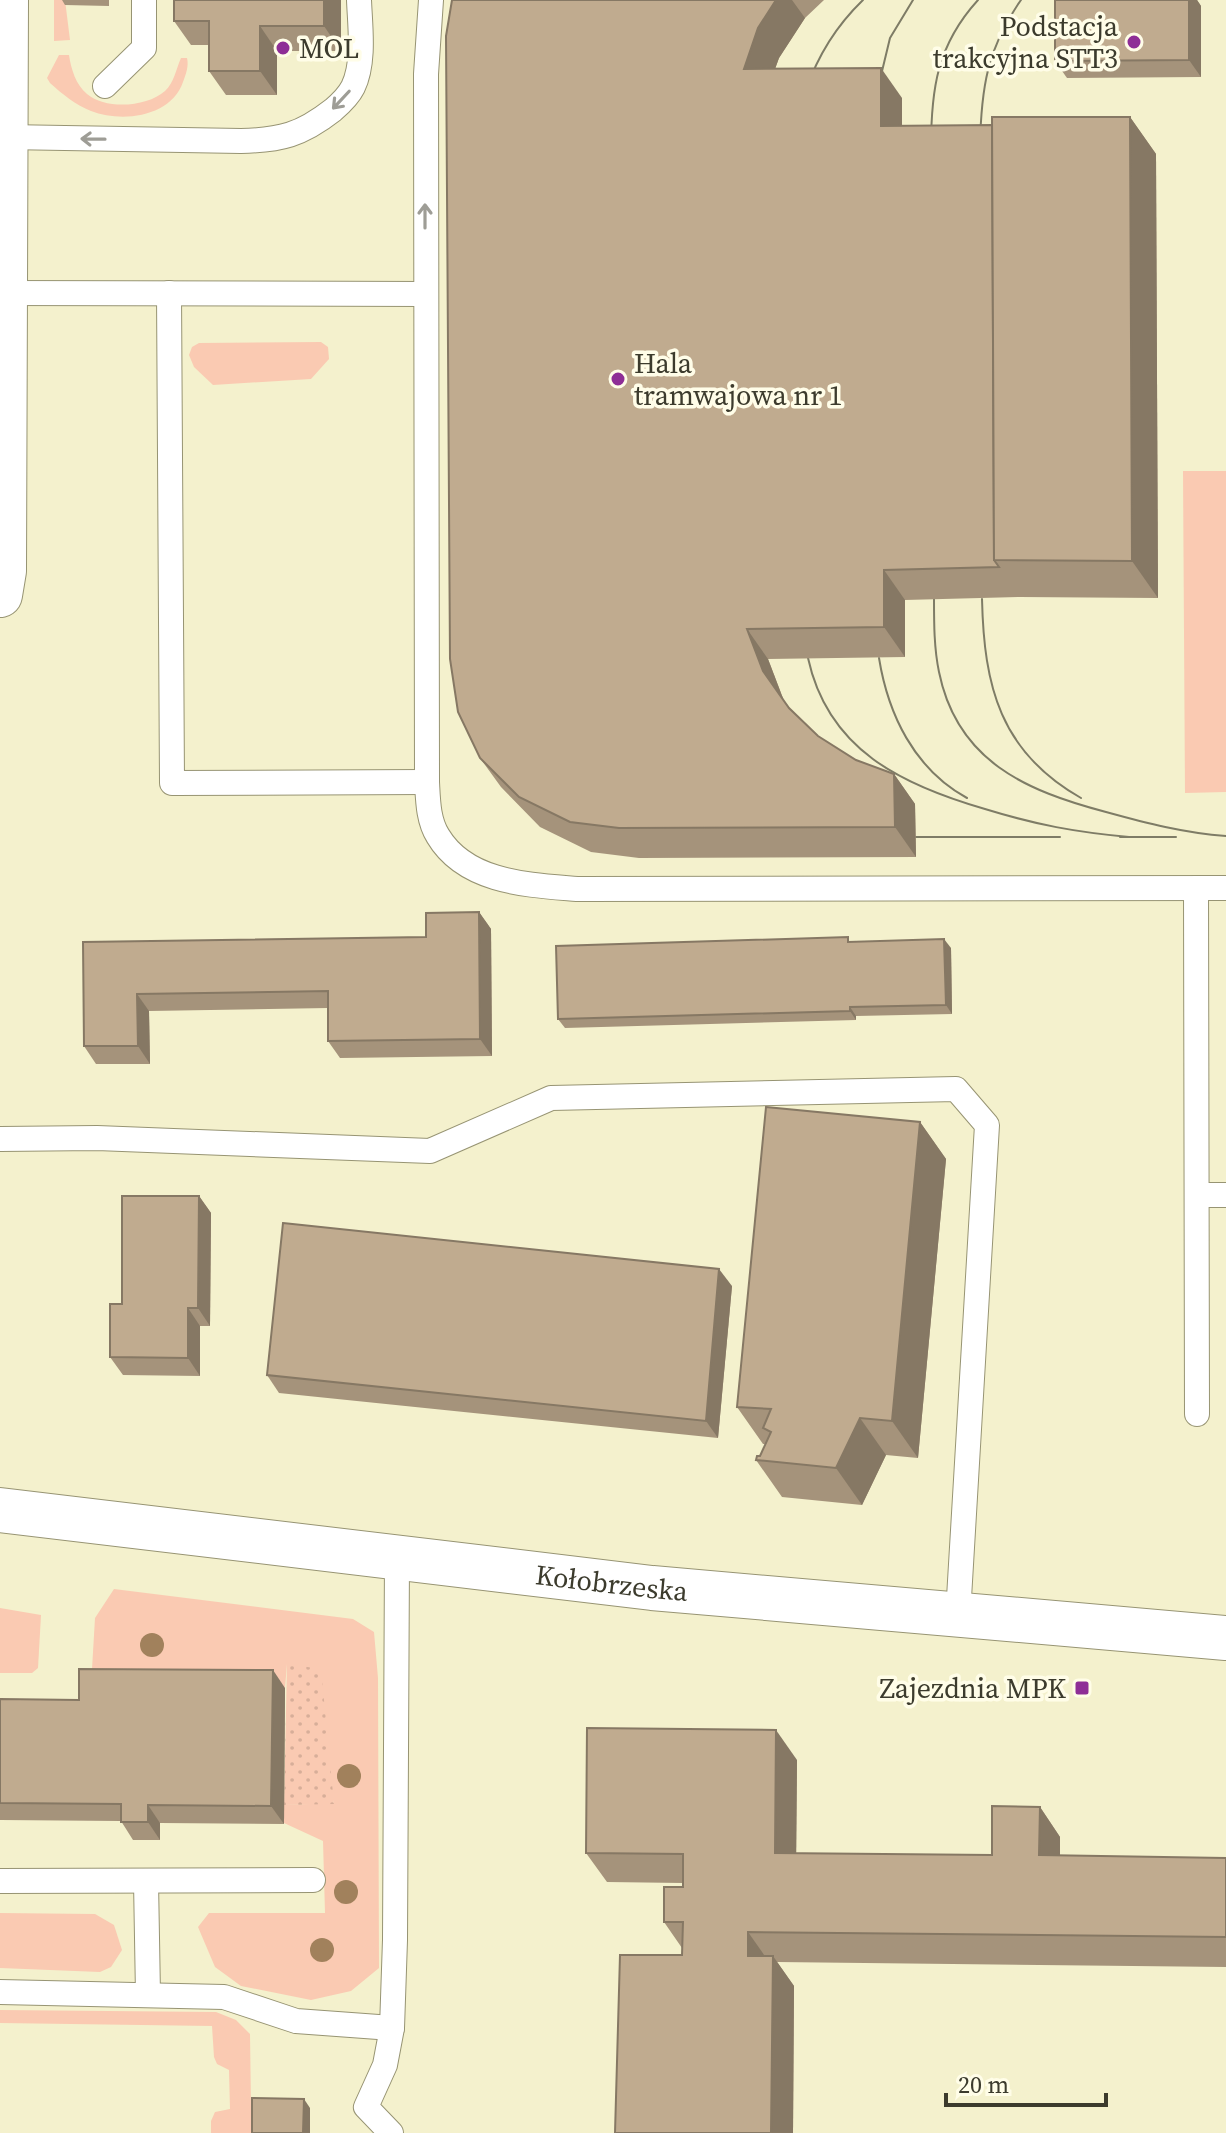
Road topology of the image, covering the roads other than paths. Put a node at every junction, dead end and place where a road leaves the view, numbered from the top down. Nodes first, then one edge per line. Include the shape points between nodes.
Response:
1 (6, 0) edge
2 (144, 0) edge
3 (359, 0) edge
4 (431, 0) edge
5 (105, 86) dead end
6 (6, 137) junction
7 (2, 293) edge
8 (169, 293) junction
9 (425, 294) junction
10 (0, 595) edge
11 (427, 782) junction
12 (1196, 888) junction
13 (1226, 888) edge
14 (0, 1139) edge
15 (1197, 1195) junction
16 (1226, 1195) edge
17 (1197, 1414) dead end
18 (0, 1510) edge
19 (397, 1559) junction
20 (958, 1615) junction
21 (1226, 1638) edge
22 (313, 1880) dead end
23 (0, 1881) edge
24 (146, 1881) junction
25 (0, 1992) edge
26 (148, 1995) junction
27 (392, 2028) junction
28 (366, 2107) junction
29 (361, 2133) edge
30 (391, 2133) edge

1 - 6 street
2 - 5 lane via 144,48
3 -> 6 lane via 360,47 353,86 340,103 300,133 241,141
9 -> 4 lane
6 - 7 street
7 - 8 lane
7 - 10 street
8 - 9 lane
8 - 11 lane via 172,783
9 - 11 lane
11 - 12 lane via 437,836 457,859 486,875 527,885 624,891
12 - 13 lane
12 - 15 lane
14 - 20 lane via 430,1151 551,1098 956,1089 987,1125
15 - 16 lane
15 - 17 lane
18 - 19 street, Kołobrzeska
19 - 20 street, Kołobrzeska
19 - 27 lane
20 - 21 street, Kołobrzeska
22 - 24 lane
23 - 24 lane
24 - 26 lane
25 - 26 lane
26 - 27 lane via 224,1997 296,2021
27 - 28 lane via 385,2065
28 - 29 lane
28 - 30 lane

